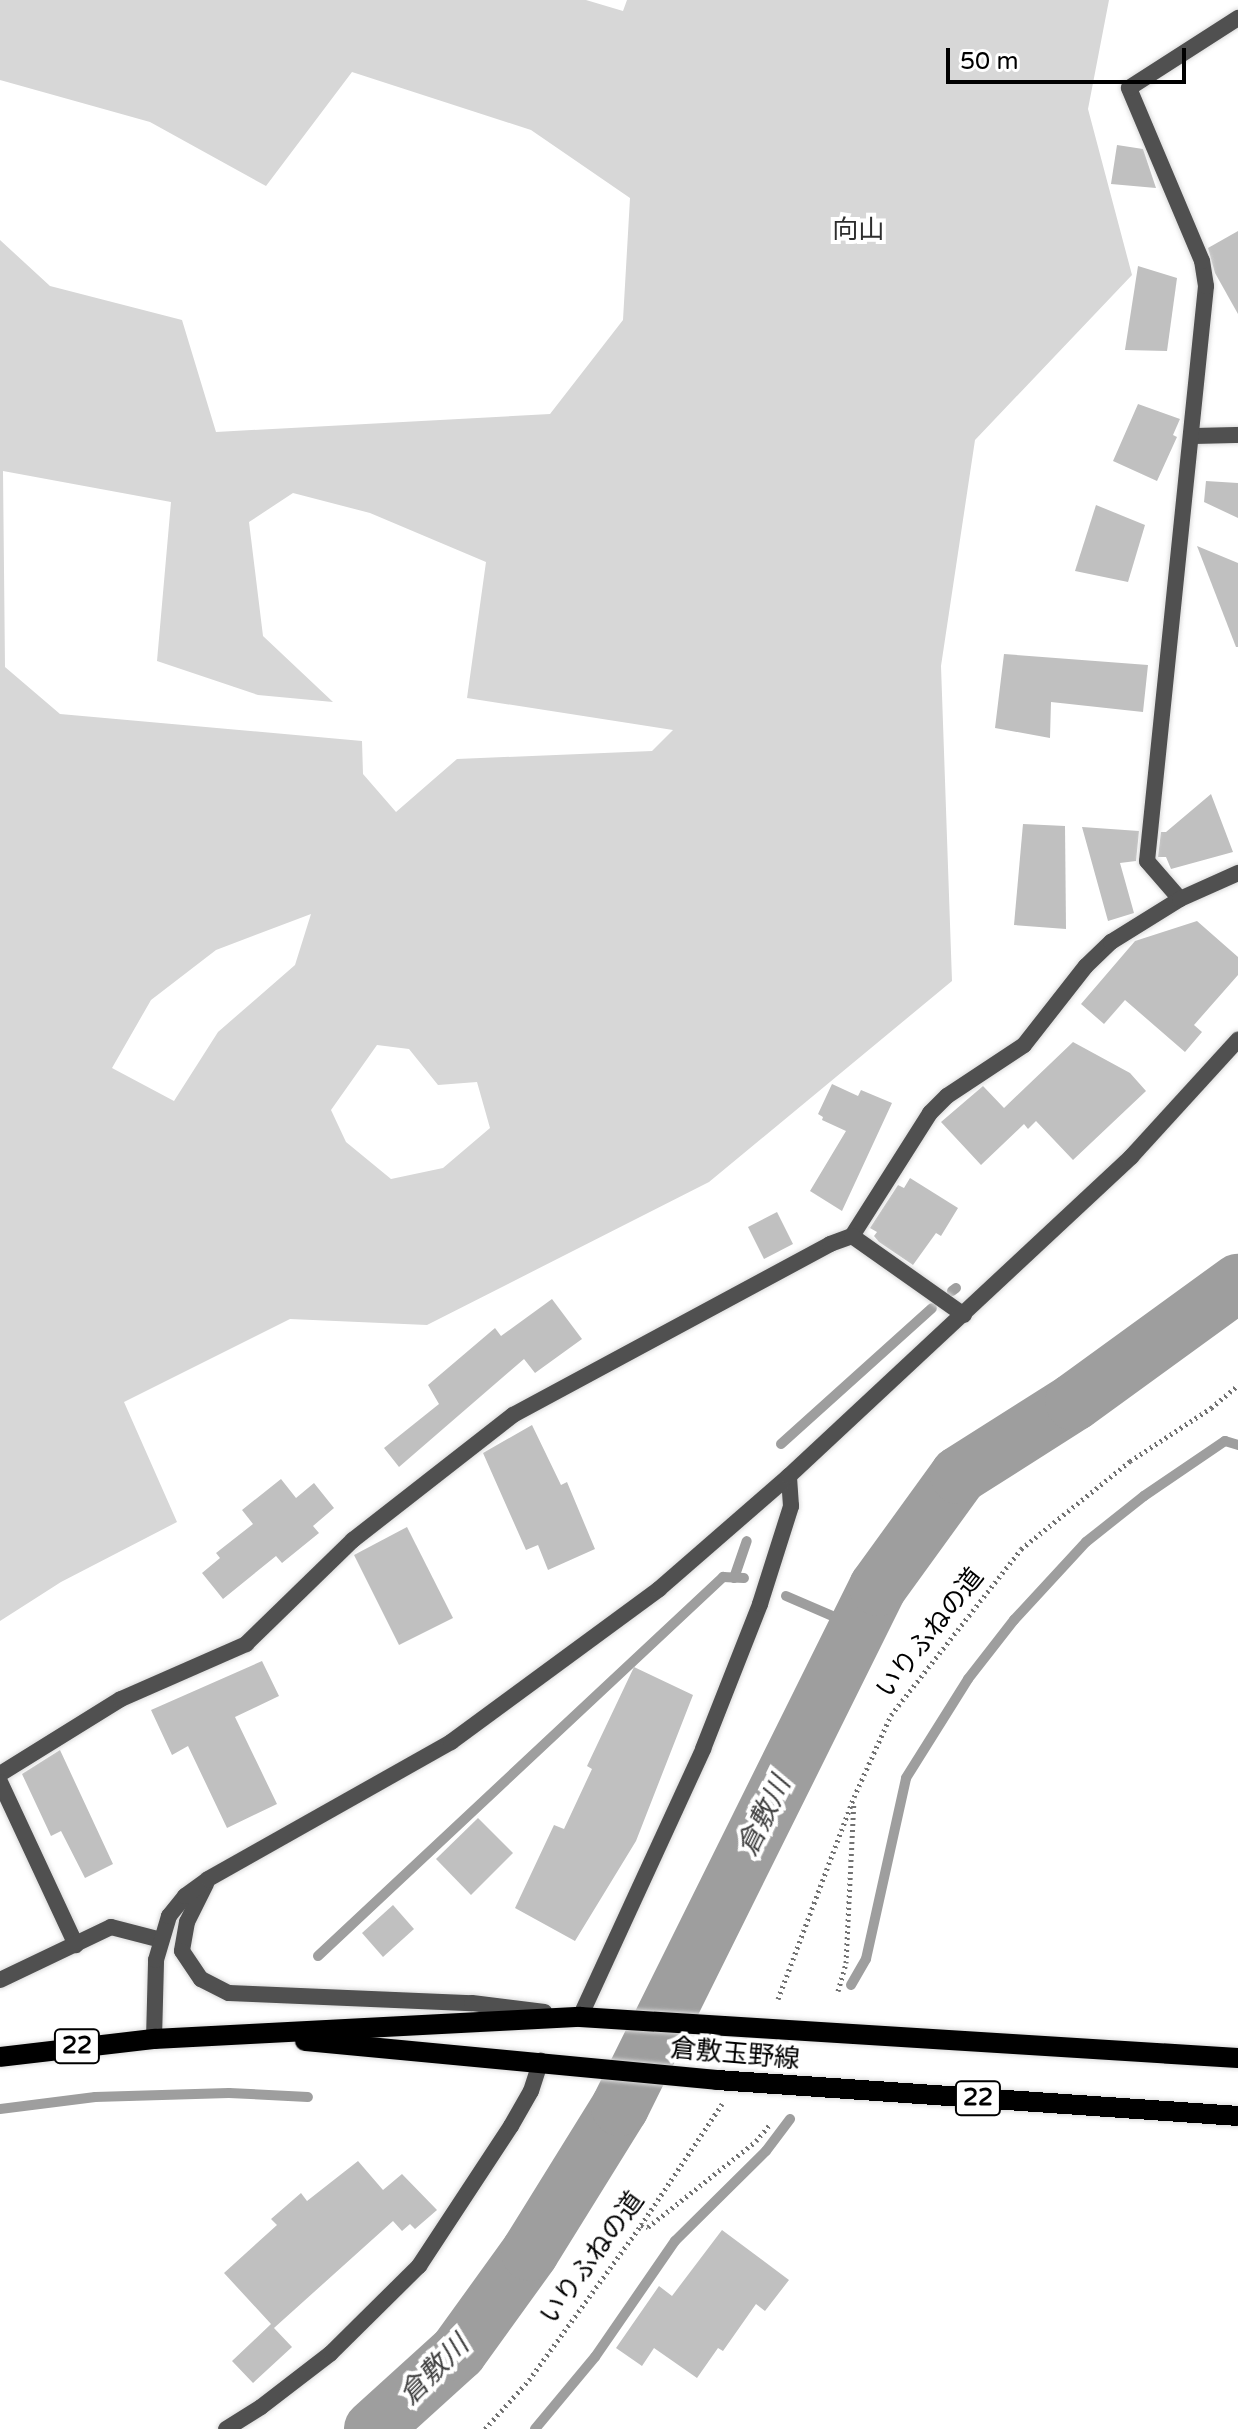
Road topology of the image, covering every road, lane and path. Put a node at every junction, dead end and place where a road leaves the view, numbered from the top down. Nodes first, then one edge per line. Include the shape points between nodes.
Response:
1 (1238, 18) edge
2 (1238, 435) edge
3 (1192, 436) junction
4 (1238, 873) edge
5 (1180, 899) junction
6 (1238, 1040) edge
7 (852, 1236) junction
8 (964, 1315) junction
9 (1238, 1385) edge
10 (789, 1476) junction
11 (0, 1774) edge
12 (0, 1782) edge
13 (854, 1797) junction
14 (208, 1879) junction
15 (161, 1940) junction
16 (76, 1945) junction
17 (0, 1980) edge
18 (838, 1991) dead end
19 (778, 1999) dead end
20 (580, 2017) junction
21 (228, 2035) junction
22 (154, 2039) junction
23 (0, 2057) edge
24 (1238, 2058) edge
25 (541, 2061) junction
26 (722, 2103) dead end
27 (1238, 2116) edge
28 (771, 2123) dead end
29 (641, 2225) junction
30 (226, 2429) edge
31 (485, 2429) edge

1 - 3 street via 1129,88 1202,261 1206,286
2 - 3 street
3 - 5 street via 1147,861
4 - 5 street
5 - 7 street via 1111,942 1024,1045 930,1113
6 - 8 street via 1131,1157
7 - 8 street
7 - 11 street via 513,1415 353,1540 246,1644 121,1699
8 - 10 street
9 - 13 path, いりふねの道 via 1130,1461 1021,1549 891,1715
10 - 14 street via 659,1589 451,1742
10 - 20 street via 791,1506 760,1604 703,1749
12 - 16 street
13 - 18 path via 846,1963
13 - 19 path, いりふねの道
14 - 15 street via 169,1916
14 - 20 street via 187,1922 182,1951 201,1979 229,1993 472,2003
15 - 16 street via 111,1927
15 - 22 street
16 - 17 street
20 - 21 main road, 倉敷玉野線 / 22
20 - 24 main road, 倉敷玉野線 / 22
21 - 22 main road, 倉敷玉野線 / 22
21 - 25 main road, 倉敷玉野線 / 22
22 - 23 main road, 倉敷玉野線 / 22
25 - 27 main road, 倉敷玉野線 / 22 via 717,2080
25 - 30 street via 511,2126 419,2266 331,2353
26 - 29 path, いりふねの道
28 - 29 path via 756,2141 648,2227
29 - 31 path, いりふねの道 via 529,2380

